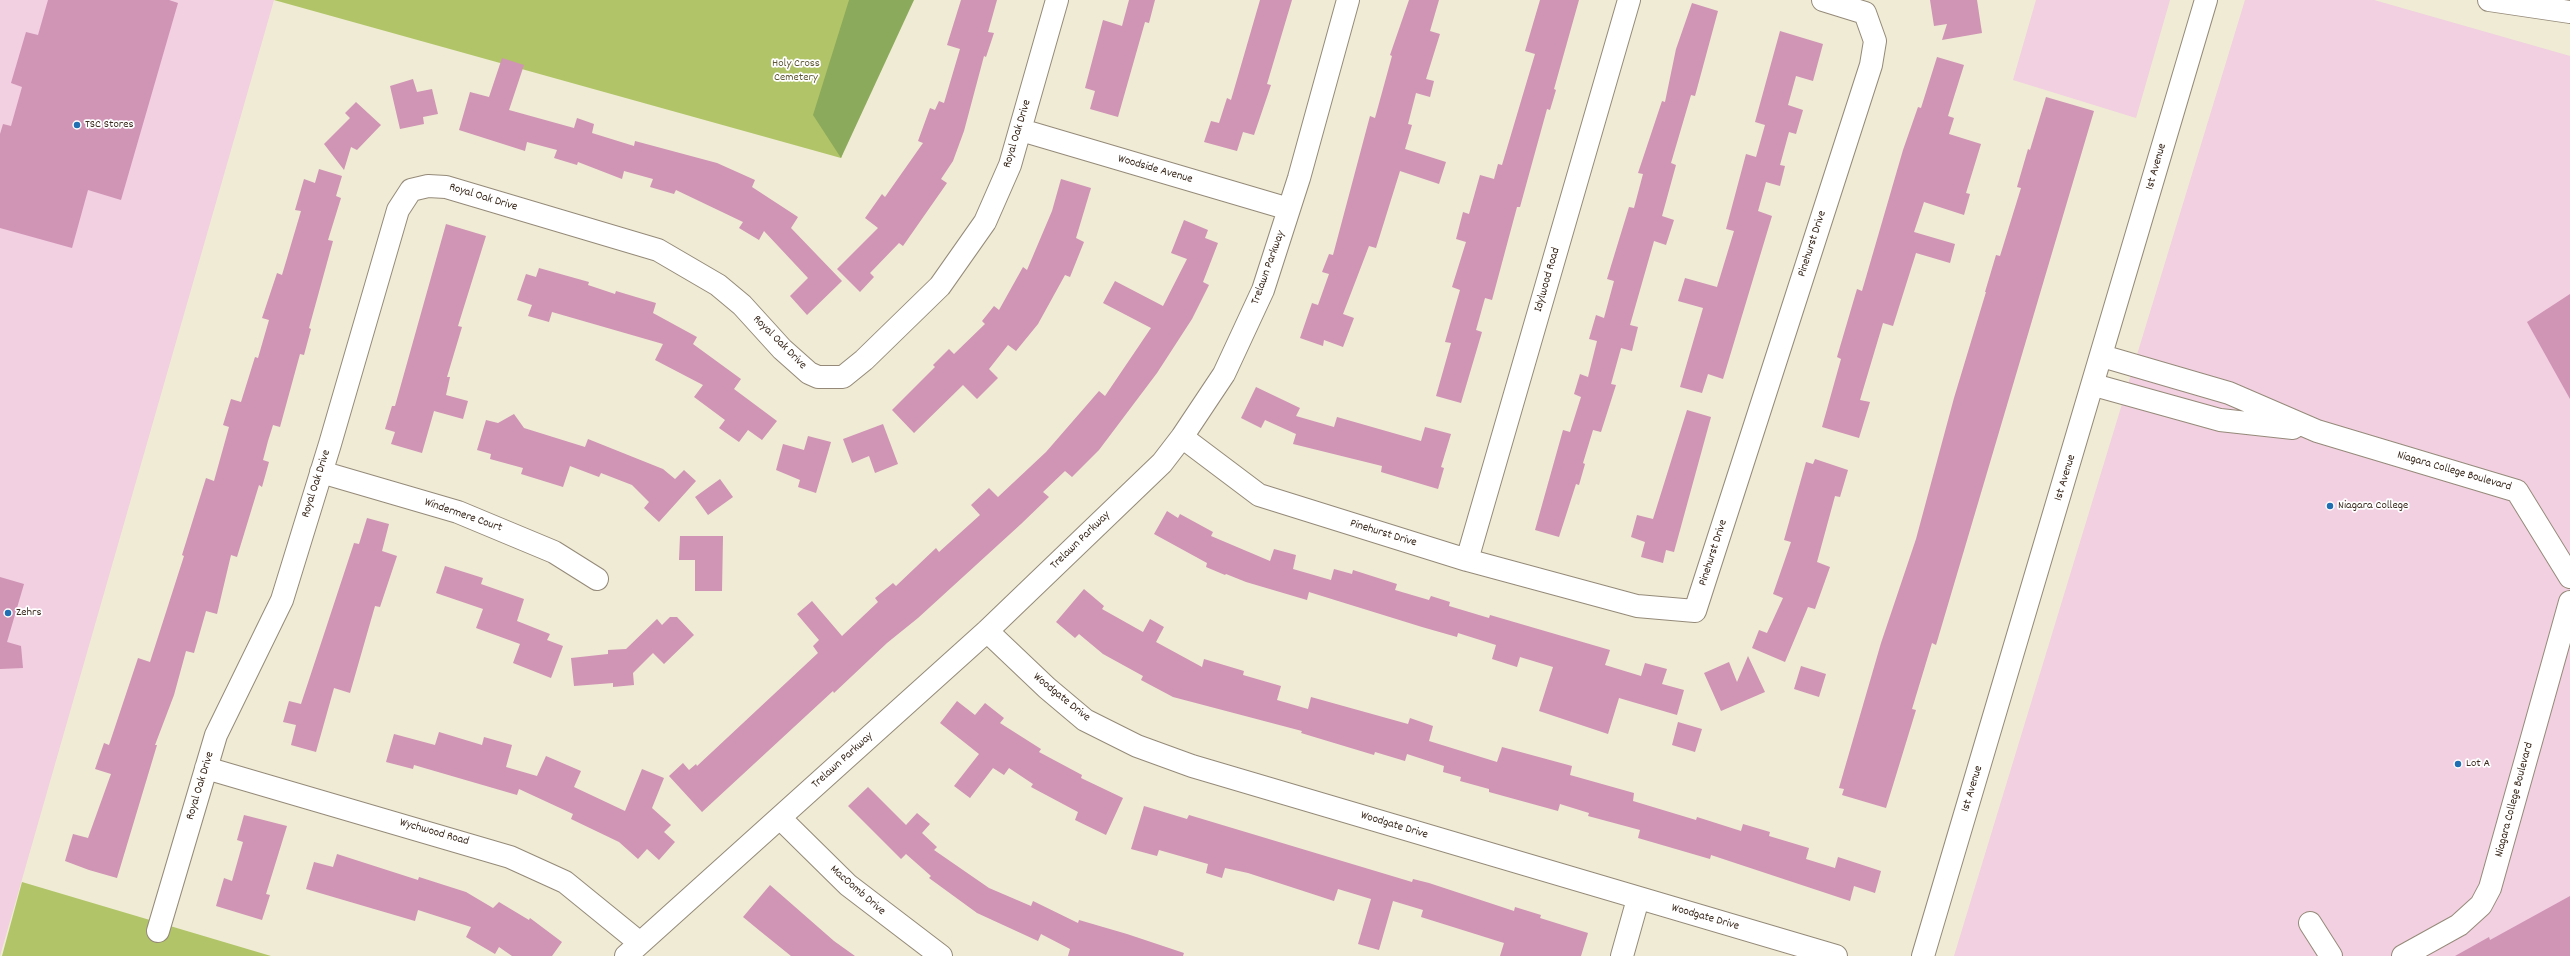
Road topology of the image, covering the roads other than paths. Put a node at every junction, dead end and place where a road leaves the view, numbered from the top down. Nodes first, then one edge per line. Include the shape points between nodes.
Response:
1 (1057, 0) edge
2 (1348, 0) edge
3 (1629, 0) edge
4 (1822, 0) edge
5 (2206, 0) edge
6 (2490, 0) edge
7 (2552, 0) edge
8 (2570, 7) edge
9 (2570, 12) edge
10 (1021, 130) junction
11 (1289, 209) junction
12 (2102, 356) junction
13 (2094, 385) junction
14 (2317, 431) junction
15 (1182, 437) junction
16 (321, 472) junction
17 (1467, 560) junction
18 (2570, 577) edge
19 (597, 579) dead end
20 (2570, 602) edge
21 (987, 631) junction
22 (206, 768) junction
23 (780, 818) junction
24 (1638, 899) junction
25 (2310, 923) dead end
26 (158, 931) dead end
27 (633, 950) edge
28 (941, 956) edge
29 (1622, 956) edge
30 (1836, 956) edge
31 (1923, 956) edge
32 (2331, 956) edge
33 (2403, 956) edge

1 - 10 street, Royal Oak Drive
2 - 11 street, Trelawn Parkway
3 - 17 street, Idylwood Road
4 - 17 street, Pinehurst Drive via 1865,13 1875,41 1871,65 1695,611 1638,606
5 - 12 street, 1st Avenue
6 - 9 street
7 - 8 street
10 - 11 street, Woodside Avenue
10 - 16 street, Royal Oak Drive via 1010,165 985,222 960,261 917,308 843,377 818,378 809,372 782,349 742,305 718,285 658,250 446,187 428,186 411,190 398,210
11 - 15 street, Trelawn Parkway via 1263,290 1243,336 1224,374
12 - 13 street, 1st Avenue
12 - 14 street, Niagara College Boulevard via 2229,393
13 - 14 street, Niagara College Boulevard via 2220,420
13 - 31 street, 1st Avenue
14 - 18 street, Niagara College Boulevard via 2517,491
15 - 17 street, Pinehurst Drive via 1259,495
15 - 21 street, Trelawn Parkway via 1162,463
16 - 19 street, Windermere Court via 458,512 554,552
16 - 22 street, Royal Oak Drive via 282,600 216,735
20 - 33 street, Niagara College Boulevard via 2490,888 2481,905 2460,925
21 - 23 street, Trelawn Parkway
21 - 24 street, Woodgate Drive via 1046,688 1085,720 1137,746 1192,766
22 - 26 street, Royal Oak Drive
22 - 27 street, Wychwood Road via 510,856 566,882
23 - 27 street, Trelawn Parkway
23 - 28 street, MacOomb Drive via 848,886
24 - 29 street
24 - 30 street, Woodgate Drive
25 - 32 street

